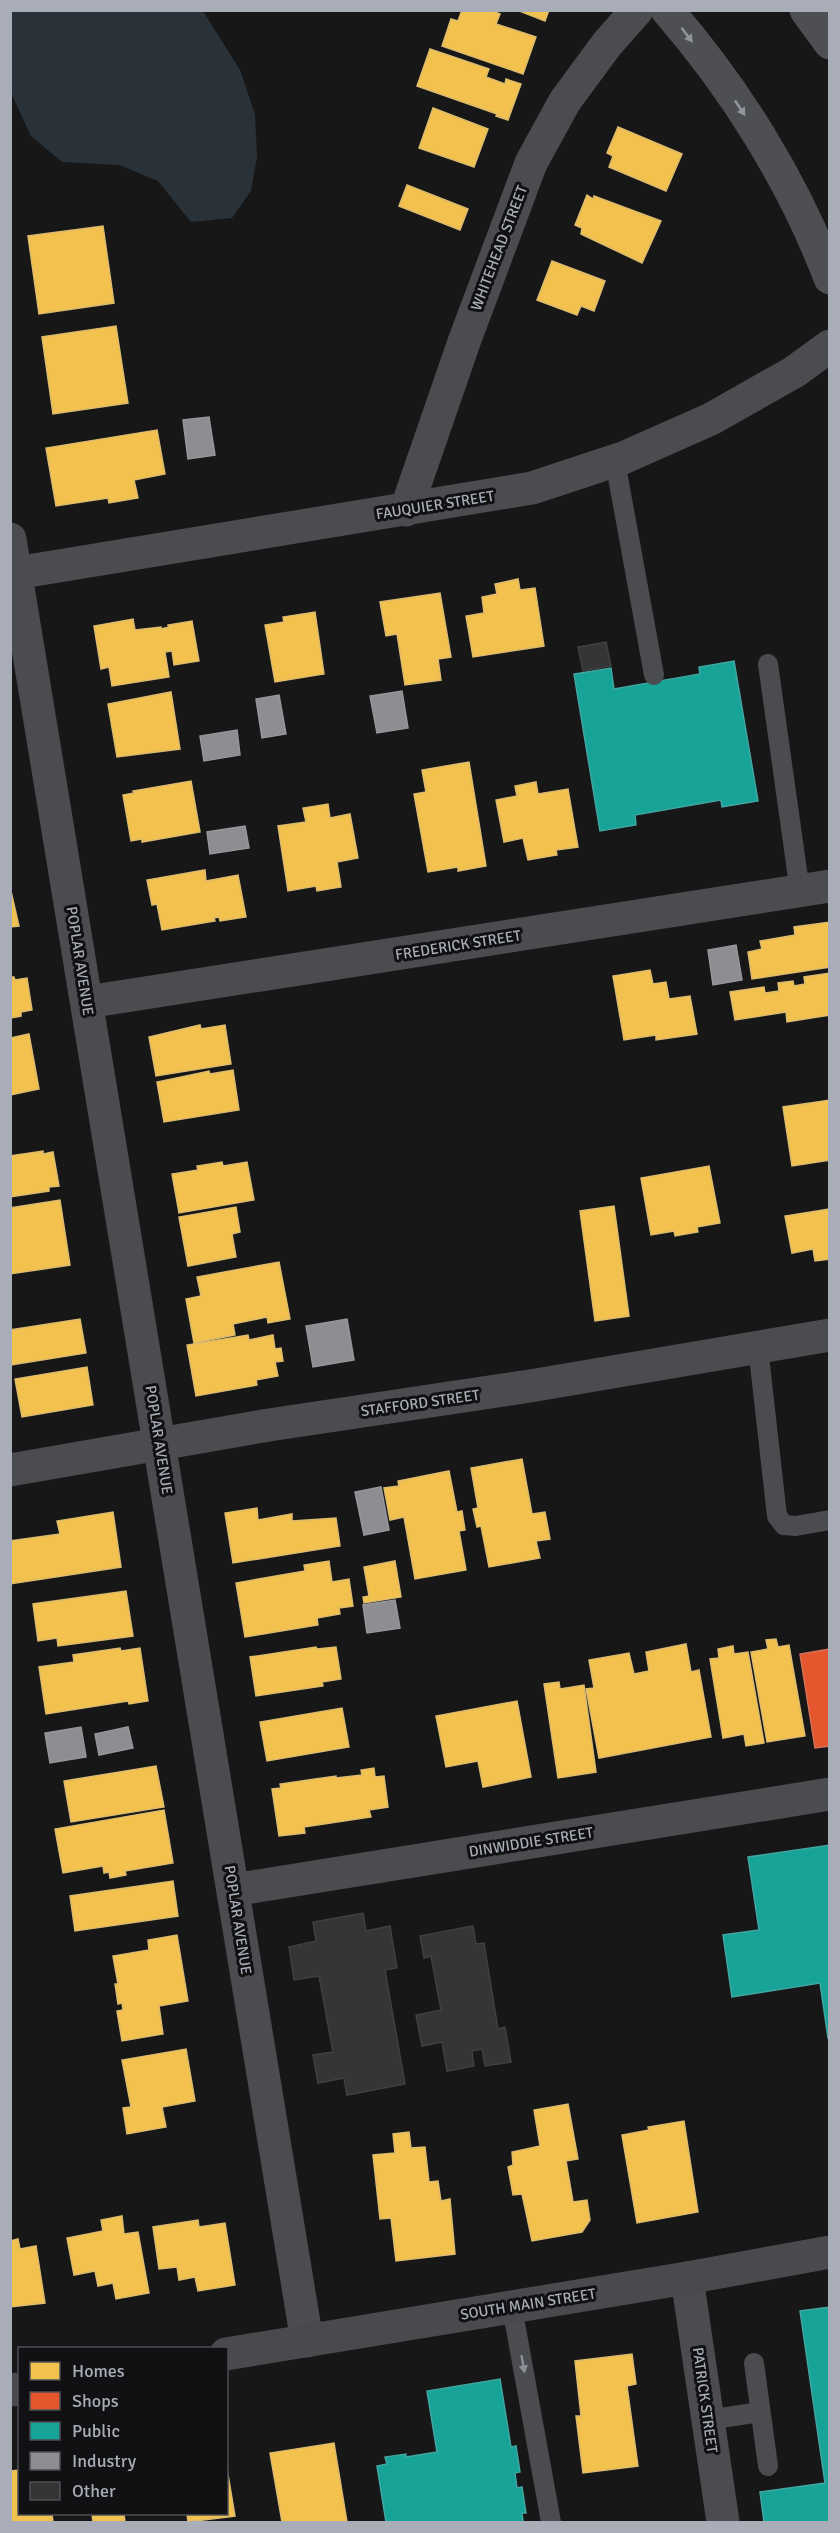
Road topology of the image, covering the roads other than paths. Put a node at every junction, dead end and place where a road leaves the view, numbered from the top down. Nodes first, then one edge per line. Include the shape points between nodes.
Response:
1 (637, 10) edge
2 (667, 10) edge
3 (806, 10) edge
4 (830, 44) edge
5 (830, 278) edge
6 (830, 346) edge
7 (615, 461) junction
8 (406, 510) junction
9 (10, 539) edge
10 (14, 574) edge
11 (768, 664) dead end
12 (654, 675) dead end
13 (815, 889) edge
14 (87, 1002) junction
15 (830, 1335) edge
16 (758, 1347) junction
17 (160, 1444) junction
18 (10, 1470) edge
19 (830, 1520) edge
20 (830, 1794) edge
21 (233, 1890) junction
22 (830, 2252) edge
23 (687, 2278) junction
24 (512, 2307) junction
25 (307, 2341) junction
26 (228, 2354) edge
27 (754, 2363) dead end
28 (759, 2412) junction
29 (708, 2420) junction
30 (768, 2466) dead end
31 (551, 2523) edge
32 (723, 2523) edge

1 - 8 street, WHITEHEAD STREET via 565,101 531,163
2 -> 5 main road via 742,110 789,189
3 - 4 main road
6 - 7 street, FAUQUIER STREET via 794,372 711,419
7 - 8 street, FAUQUIER STREET via 532,489
7 - 12 lane
8 - 10 street, FAUQUIER STREET
9 - 10 street, POPLAR AVENUE
10 - 14 street, POPLAR AVENUE
11 - 13 lane
13 - 14 street, FREDERICK STREET
14 - 17 street, POPLAR AVENUE
15 - 16 street, STAFFORD STREET
16 - 17 street, STAFFORD STREET
16 - 19 lane via 777,1516 784,1525 796,1526
17 - 18 street, STAFFORD STREET
17 - 21 street, POPLAR AVENUE
20 - 21 street, DINWIDDIE STREET
21 - 25 street, POPLAR AVENUE
22 - 23 street, SOUTH MAIN STREET
23 - 24 street, SOUTH MAIN STREET
23 - 29 street, PATRICK STREET
24 - 25 street, SOUTH MAIN STREET
24 -> 31 lane
25 - 26 street, SOUTH MAIN STREET
27 - 28 lane
28 - 29 lane
28 - 30 lane
29 - 32 street, PATRICK STREET

